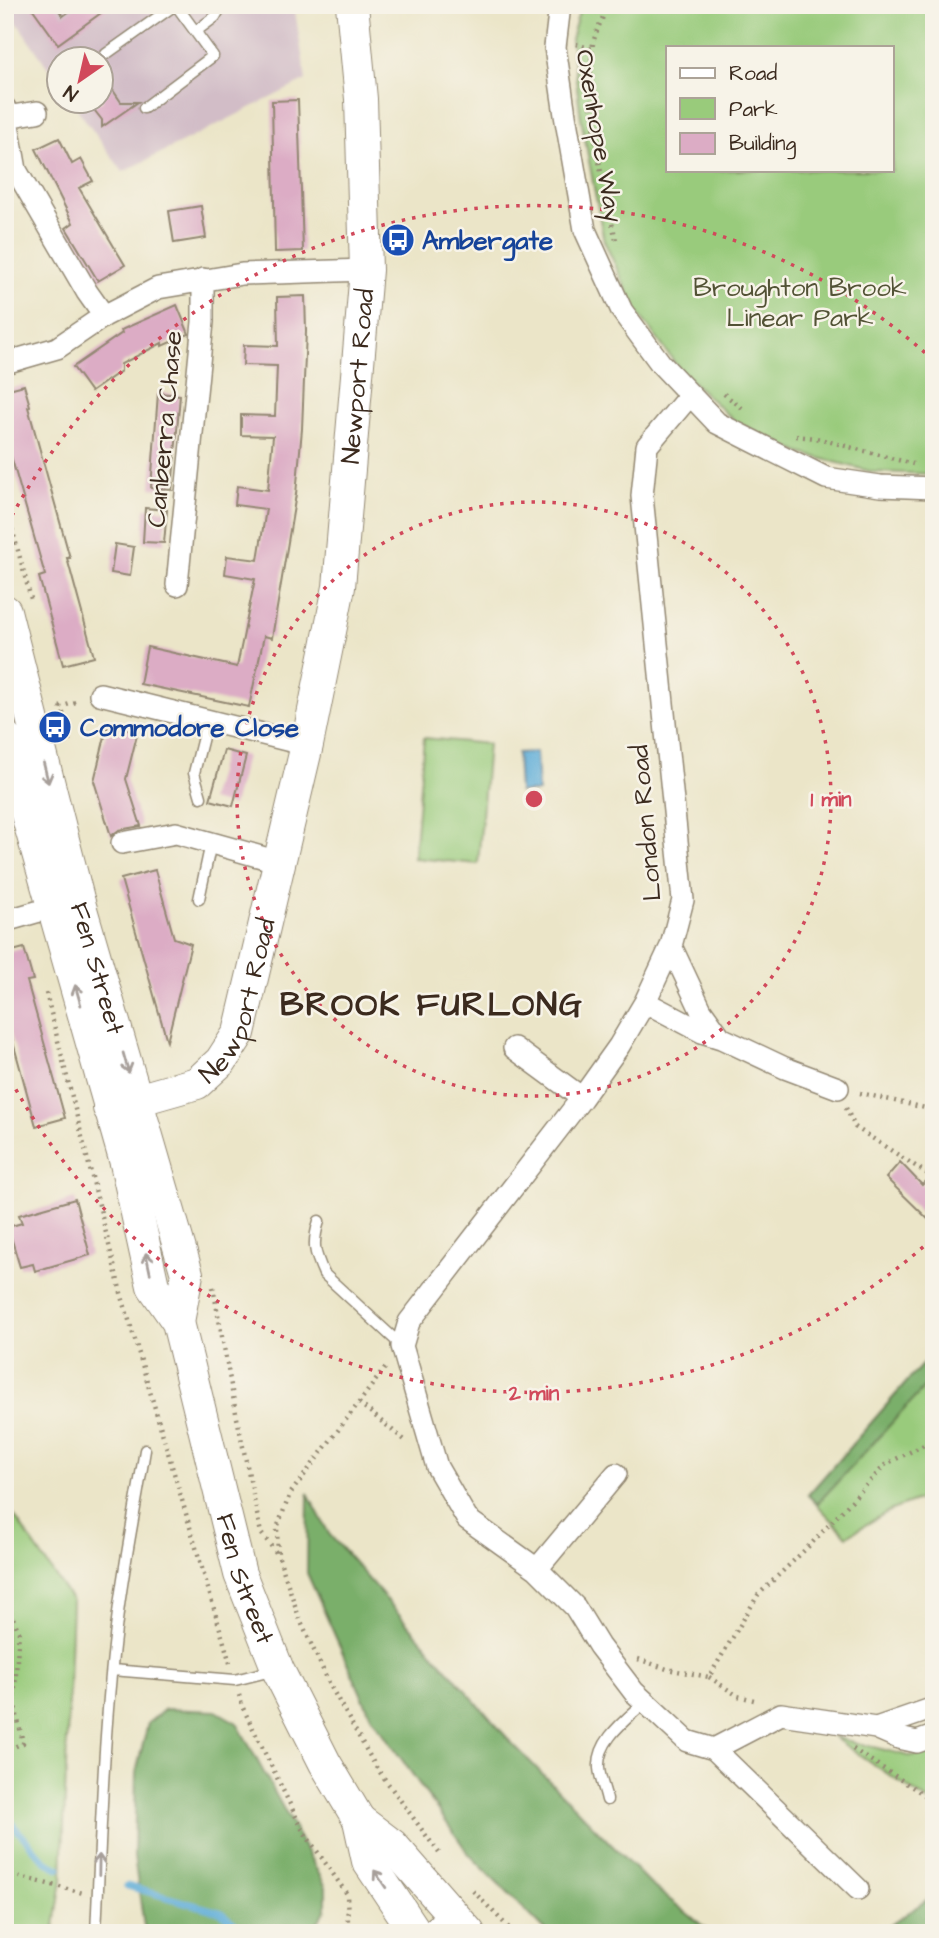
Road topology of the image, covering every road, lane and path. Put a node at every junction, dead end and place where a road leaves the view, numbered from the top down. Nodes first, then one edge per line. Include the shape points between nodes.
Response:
1 (176, 5) edge
2 (222, 5) edge
3 (352, 5) edge
4 (560, 5) edge
5 (609, 5) edge
6 (197, 32) junction
7 (116, 47) edge
8 (5, 108) edge
9 (144, 108) dead end
10 (37, 113) dead end
11 (6, 117) edge
12 (618, 245) dead end
13 (366, 270) junction
14 (203, 279) junction
15 (104, 316) junction
16 (5, 363) edge
17 (722, 393) dead end
18 (690, 394) junction
19 (746, 410) dead end
20 (792, 436) dead end
21 (934, 488) edge
22 (177, 584) dead end
23 (5, 613) edge
24 (100, 694) dead end
25 (207, 721) junction
26 (5, 737) edge
27 (307, 746) junction
28 (201, 797) dead end
29 (122, 843) dead end
30 (211, 844) junction
31 (279, 862) junction
32 (199, 899) dead end
33 (66, 903) junction
34 (5, 921) edge
35 (671, 946) junction
36 (44, 983) dead end
37 (645, 1002) junction
38 (721, 1038) junction
39 (514, 1048) dead end
40 (838, 1088) junction
41 (582, 1098) junction
42 (123, 1104) junction
43 (934, 1110) edge
44 (934, 1178) edge
45 (319, 1221) dead end
46 (402, 1346) junction
47 (359, 1403) junction
48 (934, 1440) edge
49 (145, 1450) dead end
50 (437, 1467) junction
51 (616, 1474) dead end
52 (537, 1569) junction
53 (5, 1599) edge
54 (599, 1646) junction
55 (112, 1670) junction
56 (278, 1670) junction
57 (709, 1677) junction
58 (235, 1680) junction
59 (645, 1702) junction
60 (934, 1708) edge
61 (781, 1714) junction
62 (842, 1724) junction
63 (876, 1728) junction
64 (934, 1736) edge
65 (714, 1749) junction
66 (5, 1751) edge
67 (607, 1800) dead end
68 (934, 1801) edge
69 (359, 1820) junction
70 (440, 1855) dead end
71 (5, 1873) edge
72 (466, 1884) dead end
73 (858, 1889) dead end
74 (98, 1897) junction
75 (447, 1910) junction
76 (508, 1928) junction
77 (96, 1933) edge
78 (356, 1933) edge
79 (418, 1933) edge
80 (469, 1933) edge
81 (503, 1933) edge
82 (514, 1933) edge

1 - 6 lane
1 - 7 lane
2 - 6 lane
3 - 13 street, Newport Road via 361,99
4 - 18 street, Oxenhope Way via 555,47 585,230 622,311
5 - 12 path via 592,48 591,94 605,193
6 - 9 lane via 213,56
8 - 11 street
10 - 11 street
11 - 15 street via 16,170
13 - 14 street, Canberra Chase
13 - 27 street, Newport Road via 339,587
14 - 15 street, Canberra Chase via 158,288
14 - 22 street, Canberra Chase via 203,322
15 - 16 street, Canberra Chase via 57,348
17 - 19 path
18 - 21 street, Oxenhope Way via 717,423 826,478
18 - 35 street, London Road via 647,446 642,496 683,900
20 - 21 path via 907,461 931,473
23 -> 33 street, Fen Street
24 - 25 street
25 - 27 street
25 - 28 lane via 194,773
26 - 33 street, Fen Street
27 - 31 street, Newport Road
29 - 30 street via 176,833
30 - 31 street
30 - 32 lane
31 - 42 street, Newport Road via 239,1033 221,1061 197,1083
33 - 34 street
33 - 42 street, Fen Street
35 - 37 street, London Road
35 - 38 street via 701,1010
36 - 58 path via 121,1293
37 - 38 street
37 - 41 street, London Road
38 - 40 street
39 - 41 street
40 - 43 path
40 - 44 path via 855,1127
41 - 46 street, London Road via 409,1322
42 - 56 street, Fen Street via 187,1275 178,1322 240,1574
45 - 46 lane via 313,1240 324,1274
46 - 47 path
46 - 50 street
47 - 50 path
47 - 70 path via 290,1494 277,1528 278,1555 300,1620 331,1687 376,1767
48 - 57 path via 886,1464 758,1595
49 - 55 lane
50 - 52 street via 467,1519
51 - 52 street
52 - 54 street via 575,1607
53 - 66 path via 19,1632 14,1701 23,1743
54 - 57 path via 667,1669
54 - 59 street
55 - 58 lane
74 -> 55 lane
56 - 58 lane
56 - 69 street, Fen Street via 324,1763
57 - 61 path via 738,1696 764,1703
58 - 78 path via 243,1708 303,1831 347,1894 348,1923
59 - 65 street via 687,1741
59 - 67 lane via 603,1748 599,1766
60 - 63 street
61 - 62 street
61 - 65 street
62 - 63 street
62 - 68 path via 847,1745
63 - 64 street via 916,1742
65 - 73 street
69 - 75 street, Fen Street via 392,1845
79 -> 69 street, Fen Street via 368,1861
71 - 74 path
72 - 76 path
74 - 77 lane
75 - 79 lane
75 - 80 street, Fen Street
76 - 81 path
76 - 82 path

